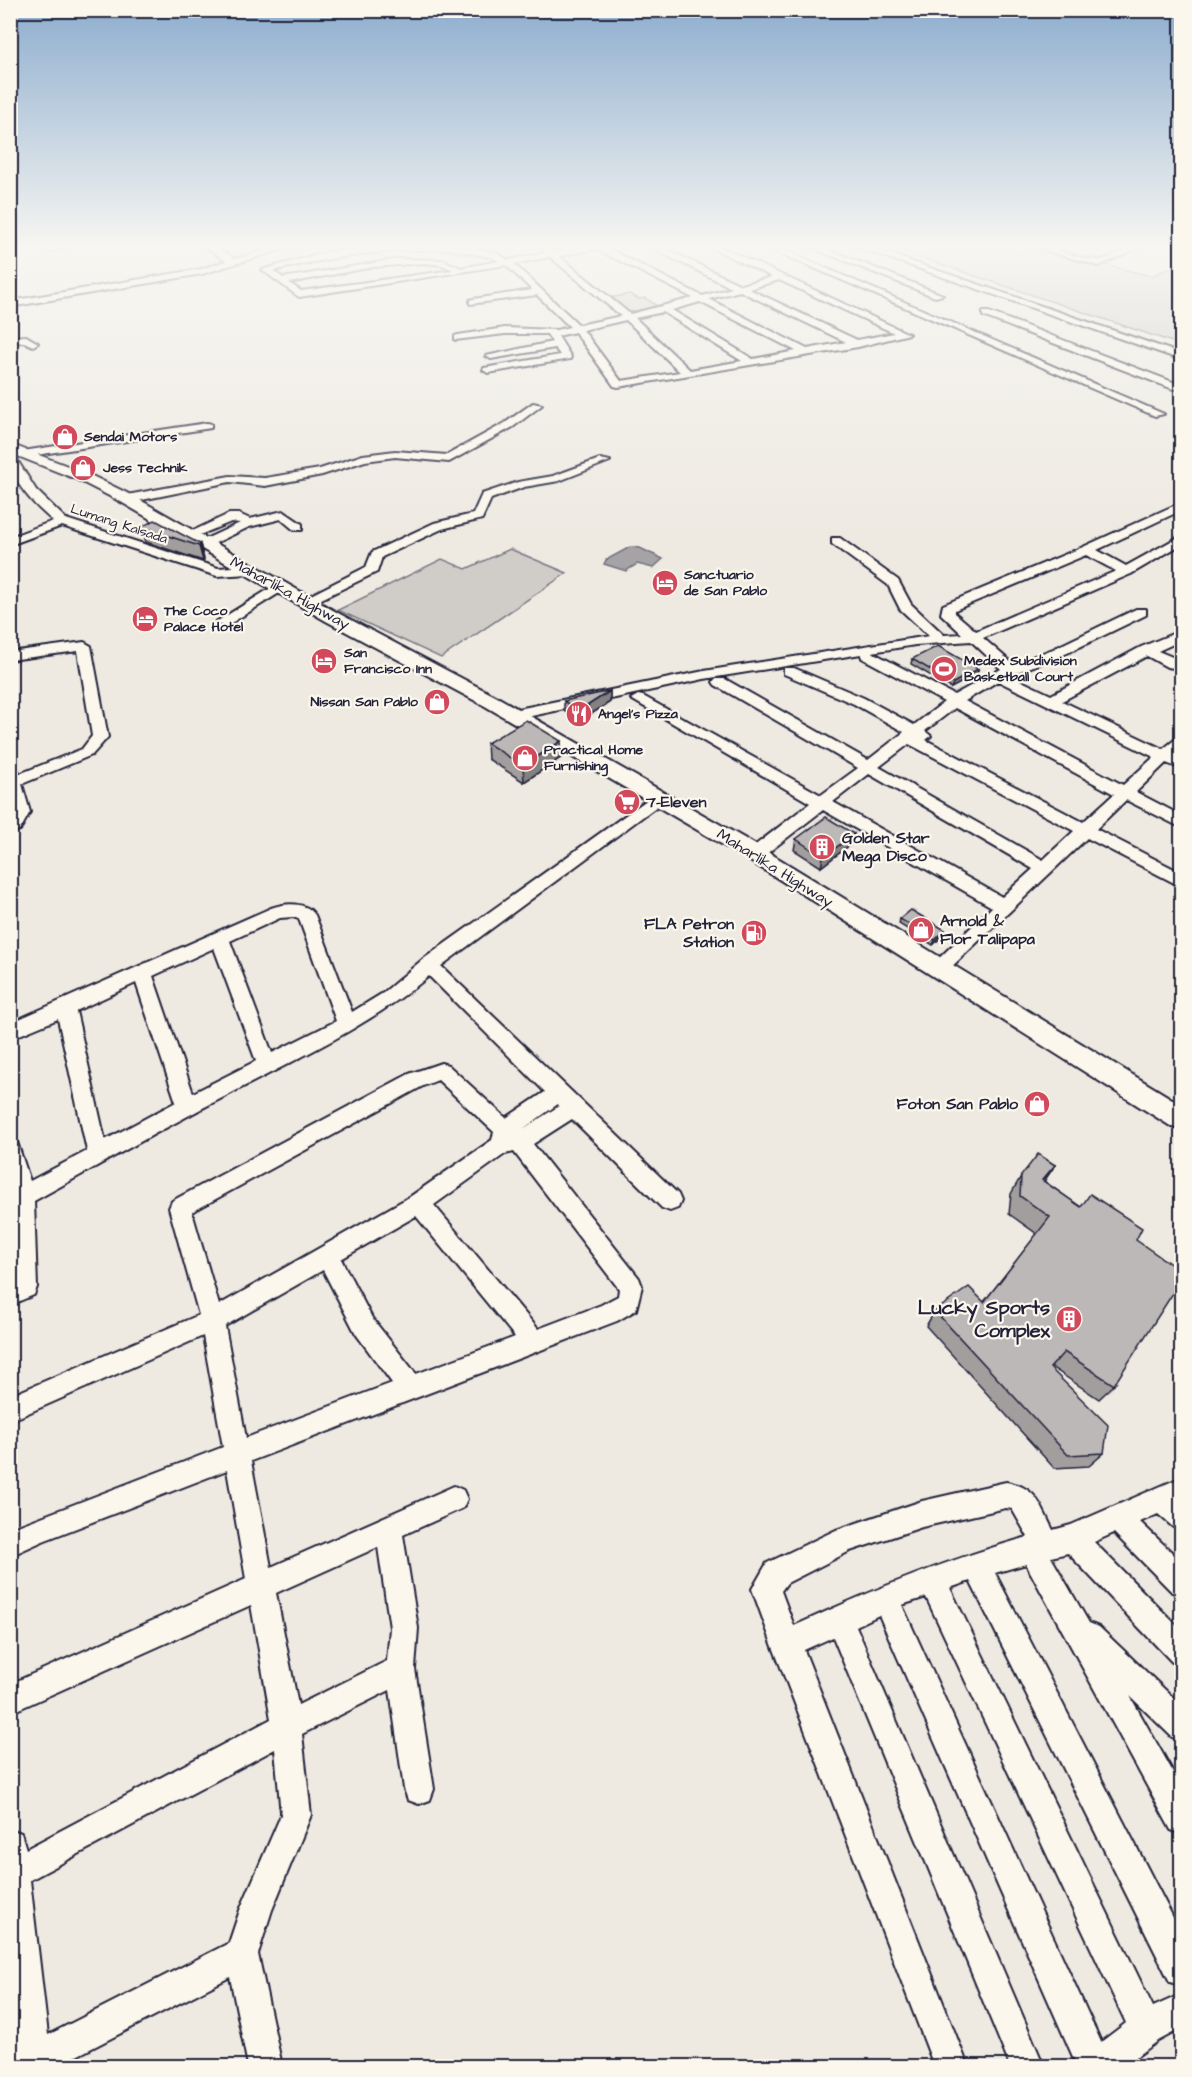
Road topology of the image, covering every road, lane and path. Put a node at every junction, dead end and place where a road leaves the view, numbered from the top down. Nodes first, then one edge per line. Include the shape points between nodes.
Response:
1 (546, 342) edge
2 (558, 342) edge
3 (587, 342) edge
4 (654, 342) edge
5 (718, 342) edge
6 (787, 342) edge
7 (854, 342) edge
8 (868, 342) edge
9 (990, 342) edge
10 (1054, 342) edge
11 (1138, 342) edge
12 (858, 344) junction
13 (808, 352) junction
14 (491, 356) dead end
15 (1182, 357) edge
16 (753, 363) junction
17 (488, 370) dead end
18 (687, 373) junction
19 (1170, 390) edge
20 (537, 405) dead end
21 (1136, 405) junction
22 (1159, 414) dead end
23 (207, 426) dead end
24 (15, 453) edge
25 (604, 461) dead end
26 (127, 499) junction
27 (1182, 505) edge
28 (62, 522) junction
29 (249, 522) junction
30 (298, 527) dead end
31 (1182, 539) edge
32 (197, 540) junction
33 (10, 541) edge
34 (836, 541) dead end
35 (1087, 550) junction
36 (249, 570) junction
37 (1126, 571) junction
38 (279, 587) junction
39 (304, 602) junction
40 (1141, 612) dead end
41 (223, 622) dead end
42 (1182, 633) edge
43 (974, 637) junction
44 (939, 638) junction
45 (1146, 650) junction
46 (867, 655) dead end
47 (10, 656) edge
48 (1182, 665) edge
49 (789, 671) dead end
50 (1004, 673) junction
51 (720, 682) dead end
52 (638, 699) dead end
53 (1052, 701) junction
54 (959, 704) junction
55 (513, 714) junction
56 (915, 736) junction
57 (1182, 739) edge
58 (1163, 755) junction
59 (1182, 764) edge
60 (872, 771) junction
61 (12, 776) edge
62 (1125, 794) junction
63 (658, 797) junction
64 (828, 805) junction
65 (1182, 823) edge
66 (10, 827) edge
67 (1085, 831) junction
68 (760, 857) junction
69 (1044, 868) junction
70 (1182, 882) edge
71 (1004, 906) junction
72 (220, 938) junction
73 (429, 965) junction
74 (938, 969) junction
75 (142, 972) junction
76 (64, 1006) junction
77 (347, 1024) junction
78 (10, 1032) edge
79 (267, 1065) junction
80 (566, 1100) junction
81 (187, 1106) junction
82 (1182, 1119) edge
83 (508, 1139) junction
84 (10, 1148) edge
85 (98, 1154) junction
86 (23, 1196) junction
87 (670, 1201) dead end
88 (419, 1203) junction
89 (326, 1254) junction
90 (10, 1294) edge
91 (212, 1321) junction
92 (532, 1340) junction
93 (410, 1387) junction
94 (10, 1409) edge
95 (235, 1453) junction
96 (1172, 1494) edge
97 (454, 1499) dead end
98 (1118, 1518) junction
99 (1182, 1518) edge
100 (389, 1529) junction
101 (10, 1543) edge
102 (1050, 1544) junction
103 (976, 1565) junction
104 (932, 1580) junction
105 (1182, 1582) edge
106 (260, 1587) junction
107 (885, 1598) junction
108 (839, 1618) junction
109 (1074, 1621) junction
110 (786, 1644) junction
111 (1182, 1652) edge
112 (401, 1670) junction
113 (10, 1699) edge
114 (287, 1726) junction
115 (1182, 1727) edge
116 (419, 1789) dead end
117 (1182, 1819) edge
118 (11, 1858) edge
119 (242, 1954) junction
120 (1182, 1970) edge
121 (1182, 2010) edge
122 (1146, 2029) junction
123 (35, 2063) edge
124 (265, 2067) edge
125 (951, 2067) edge
126 (1027, 2067) edge
127 (1096, 2067) edge

1 - 14 street
2 - 17 street via 566,357
3 - 18 street via 618,384
4 - 18 street
5 - 16 street
6 - 13 street
7 - 12 street
8 - 12 street
9 - 21 street
10 - 19 street
11 - 15 street
12 - 13 street
13 - 16 street
16 - 18 street
19 - 21 street
20 - 26 street via 449,459 395,454 266,482 230,479
21 - 22 street
23 - 24 street
24 - 26 main road, Maharlika Highway via 81,476
24 - 28 street, Lumang Kalsada via 26,488
25 - 39 street via 486,497 478,516 438,526 376,555 372,569
26 - 32 main road, Maharlika Highway
27 - 35 street
28 - 33 street
28 - 36 street, Lumang Kalsada via 217,572
29 - 30 street via 284,515
29 - 32 street
29 - 32 street via 229,518
31 - 37 street
32 - 36 main road, Maharlika Highway
34 - 44 street via 893,583 905,606
35 - 37 street
35 - 43 street via 948,608 948,614
36 - 38 main road, Maharlika Highway
37 - 43 street
38 - 39 main road, Maharlika Highway
38 - 41 street
39 - 55 main road, Maharlika Highway
40 - 50 street
42 - 45 street
43 - 44 street
43 - 50 street
44 - 55 street via 704,675
45 - 48 street
45 - 53 street
46 - 54 street
47 - 61 street via 84,646 100,737 87,752
49 - 56 street via 859,701
50 - 53 street
50 - 54 street
51 - 60 street
52 - 64 street
53 - 58 street
54 - 56 street
54 - 62 street
55 - 63 main road, Maharlika Highway
56 - 60 street
56 - 67 street
57 - 58 street
58 - 59 street
58 - 62 street
60 - 64 street
60 - 69 street
61 - 66 street via 22,812
62 - 65 street
62 - 67 street
63 - 68 main road, Maharlika Highway
63 - 73 street
64 - 68 street
64 - 71 street
67 - 69 street
67 - 70 street
68 - 74 main road, Maharlika Highway
69 - 71 street
71 - 74 street
72 - 75 street
72 - 77 street via 277,912 295,910 306,915
72 - 79 street
73 - 77 street via 390,998
73 - 80 street
74 - 82 main road, Maharlika Highway
75 - 76 street
75 - 81 street
76 - 78 street
76 - 85 street
77 - 79 street
79 - 81 street
80 - 83 street
80 - 87 street
81 - 85 street
83 - 88 street
83 - 91 street via 441,1071 416,1080 180,1208
83 - 92 street via 631,1286 628,1302 609,1313
84 - 86 street
85 - 86 street
86 - 90 street via 26,1287
88 - 89 street
88 - 92 street
89 - 91 street
89 - 93 street via 364,1326
91 - 94 street
91 - 95 street
92 - 93 street
93 - 95 street
95 - 101 street
95 - 106 street
96 - 98 street
96 - 99 street
97 - 100 street
98 - 102 street
98 - 105 street
100 - 106 street
100 - 112 street via 404,1628
102 - 103 street
102 - 109 street
102 - 110 street via 1019,1497 1006,1495 922,1514 845,1539 777,1572 766,1589
102 - 111 street
103 - 104 street
103 - 120 street
104 - 107 street
104 - 122 street
106 - 113 street
106 - 114 street
107 - 108 street
107 - 127 street
108 - 110 street
108 - 126 street
109 - 115 street
109 - 117 street
110 - 125 street
112 - 114 street
112 - 116 street
114 - 118 street
114 - 119 street via 296,1815
118 - 123 street
119 - 123 street
119 - 124 street
121 - 122 street
122 - 127 street

